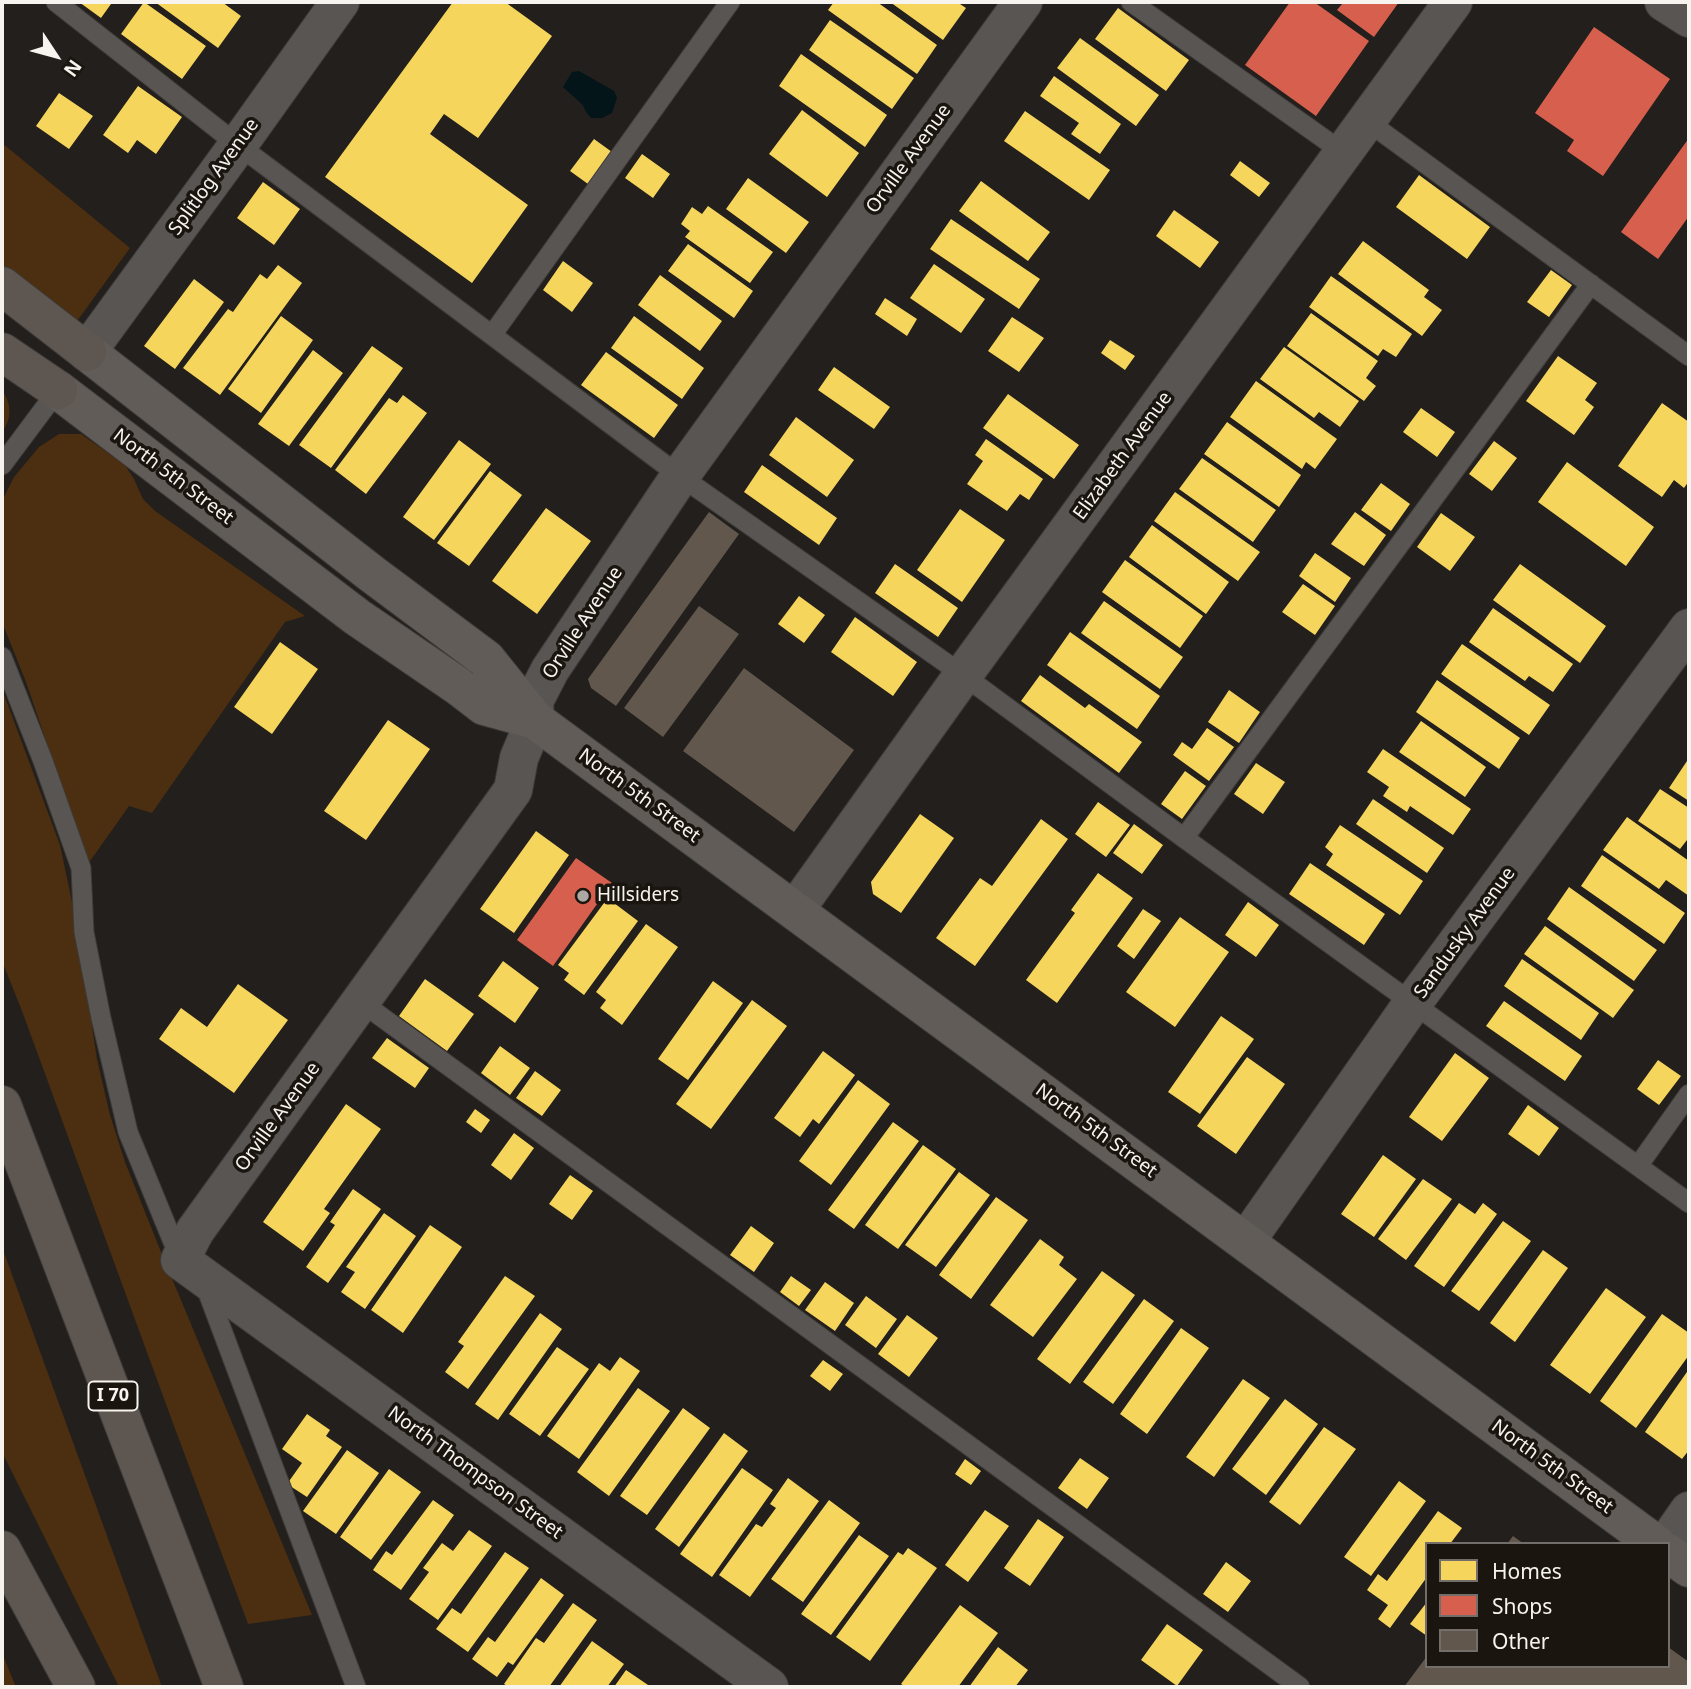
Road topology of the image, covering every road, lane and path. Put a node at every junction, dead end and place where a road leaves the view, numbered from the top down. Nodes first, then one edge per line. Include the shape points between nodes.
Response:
1 (56, 2) edge
2 (340, 2) edge
3 (730, 2) edge
4 (1023, 2) edge
5 (1131, 2) edge
6 (1453, 2) edge
7 (1664, 2) edge
8 (1689, 18) edge
9 (1367, 121) junction
10 (238, 145) junction
11 (1344, 153) junction
12 (1591, 284) junction
13 (2, 286) edge
14 (492, 335) junction
15 (2, 352) edge
16 (87, 352) junction
17 (1689, 356) edge
18 (58, 390) junction
19 (2, 465) edge
20 (680, 476) junction
21 (1689, 628) edge
22 (2, 657) edge
23 (963, 675) junction
24 (535, 720) junction
25 (1184, 838) junction
26 (794, 910) junction
27 (361, 1002) junction
28 (1412, 1004) junction
29 (1689, 1094) edge
30 (2, 1105) edge
31 (1639, 1166) junction
32 (1689, 1203) edge
33 (1246, 1241) junction
34 (190, 1266) junction
35 (1689, 1511) edge
36 (1653, 1542) edge
37 (1667, 1542) edge
38 (2, 1550) edge
39 (1670, 1555) edge
40 (2, 1558) edge
41 (1689, 1569) edge
42 (51, 1687) edge
43 (76, 1687) edge
44 (224, 1687) edge
45 (356, 1687) edge
46 (769, 1687) edge
47 (1300, 1687) edge

1 - 10 lane
2 - 10 street, Splitlog Avenue
3 - 14 lane
4 - 20 street, Orville Avenue
5 - 11 lane
6 - 9 street, Elizabeth Avenue
7 - 8 street
9 - 11 street, Elizabeth Avenue
9 - 12 lane
10 - 14 lane
10 - 16 street, Splitlog Avenue
11 - 23 street, Elizabeth Avenue
12 - 17 lane
12 - 25 lane
13 - 16 highway
14 - 20 lane
15 - 18 highway
16 - 24 main road, North 5th Street via 486,659
18 - 19 lane
18 - 24 main road, North 5th Street via 357,617 484,706
20 - 23 lane
20 - 24 street, Orville Avenue via 550,670 534,701
21 - 28 street, Sandusky Avenue
22 - 34 lane via 80,868 84,932 128,1132
23 - 25 lane
23 - 26 street, Elizabeth Avenue
24 - 26 main road, North 5th Street
24 - 27 street, Orville Avenue via 519,758 513,790
25 - 28 lane
26 - 33 main road, North 5th Street
27 - 34 street, Orville Avenue via 195,1231
27 - 47 lane
28 - 31 lane
28 - 33 street, Sandusky Avenue
29 - 31 lane
30 - 44 highway, I 70
31 - 32 lane
33 - 36 main road, North 5th Street
34 - 45 lane
34 - 46 street, North Thompson Street
35 - 37 street
38 - 43 highway
39 - 41 main road
40 - 42 highway

